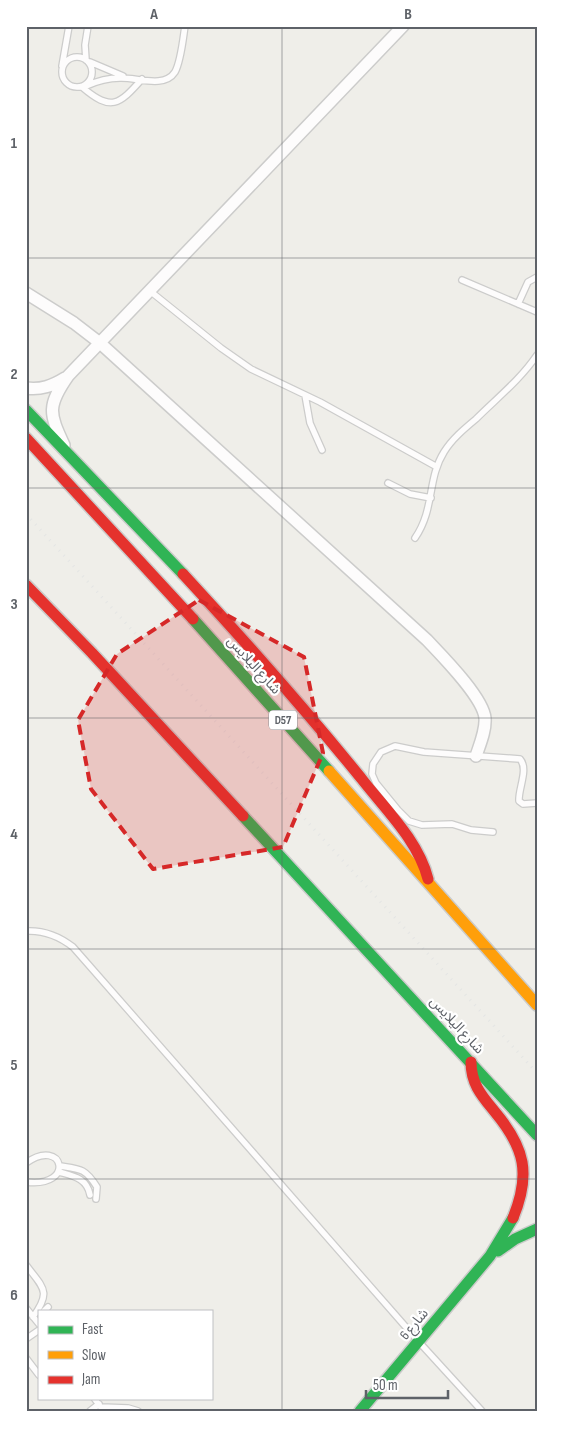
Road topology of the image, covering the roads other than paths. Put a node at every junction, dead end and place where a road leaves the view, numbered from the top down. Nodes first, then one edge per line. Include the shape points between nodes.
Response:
1 (69, 26) edge
2 (88, 26) edge
3 (185, 26) edge
4 (403, 26) edge
5 (87, 61) junction
6 (62, 69) junction
7 (127, 77) junction
8 (142, 79) junction
9 (84, 86) junction
10 (537, 277) edge
11 (462, 280) dead end
12 (150, 291) junction
13 (26, 293) edge
14 (518, 304) junction
15 (537, 312) edge
16 (100, 343) junction
17 (537, 355) edge
18 (68, 376) junction
19 (26, 388) edge
20 (305, 395) junction
21 (26, 410) edge
22 (26, 438) edge
23 (322, 450) dead end
24 (70, 458) junction
25 (437, 468) junction
26 (388, 483) dead end
27 (431, 498) junction
28 (415, 538) dead end
29 (26, 585) edge
30 (476, 756) junction
31 (537, 802) edge
32 (493, 832) dead end
33 (428, 884) junction
34 (26, 931) edge
35 (537, 1005) edge
36 (471, 1062) junction
37 (537, 1135) edge
38 (26, 1163) edge
39 (59, 1169) junction
40 (26, 1182) edge
41 (90, 1195) dead end
42 (96, 1199) dead end
43 (537, 1229) edge
44 (490, 1256) junction
45 (26, 1265) edge
46 (26, 1308) edge
47 (41, 1310) edge
48 (37, 1320) edge
49 (38, 1331) edge
50 (26, 1339) edge
51 (419, 1342) junction
52 (26, 1358) edge
53 (38, 1372) edge
54 (101, 1407) edge
55 (90, 1411) edge
56 (138, 1411) edge
57 (360, 1411) edge
58 (482, 1411) edge

1 - 6 lane
2 - 5 lane
3 - 8 lane via 174,73 163,81
4 - 12 street
5 - 6 lane via 81,57 69,59
5 - 7 lane
5 - 9 lane via 93,71 90,82
6 - 9 lane via 68,85
7 - 8 lane
7 - 9 lane
8 - 9 lane via 127,96 111,103 98,100
10 - 14 lane via 528,282
11 - 14 lane
12 - 16 street
12 - 20 lane via 236,359
13 - 16 street
14 - 15 lane
16 - 18 street
16 - 30 street via 440,654 483,709 485,722
17 - 25 lane via 519,378 455,438
18 - 19 street via 48,388
18 - 24 street via 53,400 52,414
20 - 23 lane via 310,422
20 - 25 lane
21 - 24 main road
22 - 33 main road, شارع اليلايس / D57 via 222,651
24 - 33 main road via 182,572 354,770 423,861
25 - 27 lane
26 - 27 lane via 410,494
27 - 28 lane
29 - 36 main road, شارع اليلايس
30 - 31 lane via 522,761 524,768 519,801 523,804
30 - 32 lane via 390,747 375,759 372,774 388,799 414,824 452,824
33 - 35 main road, شارع اليلايس / D57
34 - 51 lane via 52,934 73,947
36 - 37 main road, شارع اليلايس
36 - 44 main road via 471,1077 476,1090 507,1126 518,1146 523,1168 520,1204
38 - 39 lane via 44,1154 58,1160
39 - 40 lane via 55,1177 43,1182
39 - 41 lane via 82,1179
39 - 42 lane via 80,1168 85,1172 97,1187
43 - 44 main road
44 - 51 main road, شارع 6
45 - 47 lane via 45,1295
46 - 48 lane
49 - 50 lane
51 - 57 main road, شارع 6
51 - 58 lane
52 - 53 lane
54 - 55 lane
54 - 56 lane

